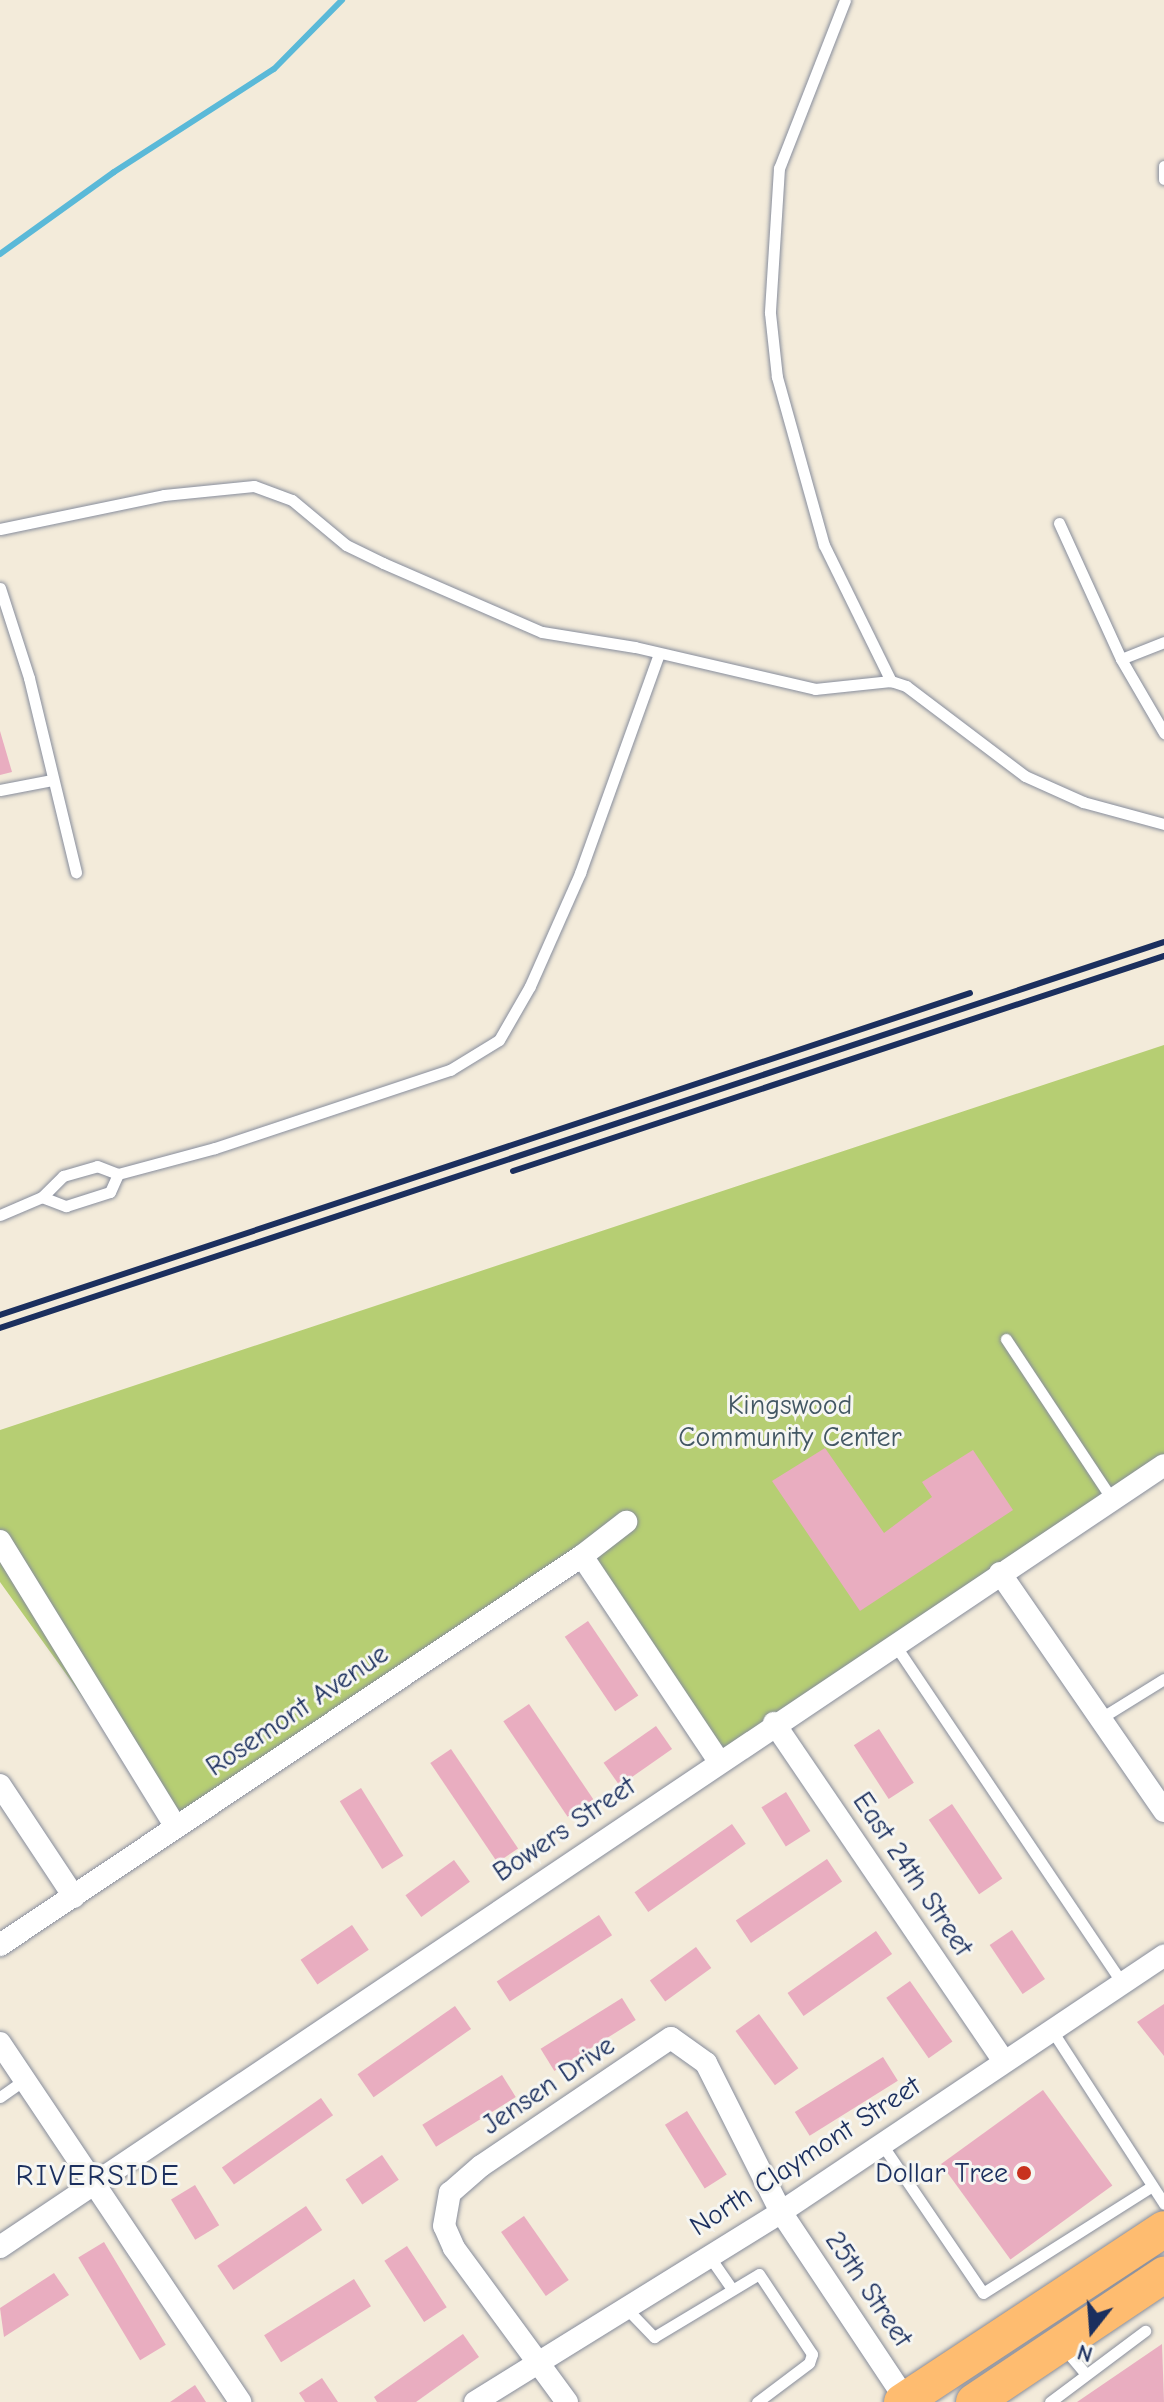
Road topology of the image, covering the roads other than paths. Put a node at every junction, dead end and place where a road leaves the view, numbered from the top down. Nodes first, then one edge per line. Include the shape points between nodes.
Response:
1 (845, 0) edge
2 (1164, 166) edge
3 (1164, 179) edge
4 (1059, 523) dead end
5 (0, 529) edge
6 (0, 588) edge
7 (1164, 642) edge
8 (659, 654) junction
9 (1121, 659) junction
10 (891, 681) junction
11 (1164, 733) edge
12 (52, 780) junction
13 (0, 790) edge
14 (1164, 824) edge
15 (76, 872) dead end
16 (118, 1174) junction
17 (42, 1197) junction
18 (0, 1215) edge
19 (1006, 1339) dead end
20 (1164, 1465) edge
21 (1112, 1499) junction
22 (626, 1522) dead end
23 (0, 1541) edge
24 (582, 1556) junction
25 (1000, 1573) junction
26 (894, 1643) junction
27 (1164, 1679) edge
28 (1101, 1718) junction
29 (774, 1723) junction
30 (718, 1760) junction
31 (0, 1785) edge
32 (1164, 1811) edge
33 (176, 1827) junction
34 (74, 1897) junction
35 (0, 1945) edge
36 (1164, 1956) edge
37 (1122, 1983) junction
38 (1051, 2029) junction
39 (0, 2043) edge
40 (1003, 2060) junction
41 (24, 2080) junction
42 (0, 2097) edge
43 (881, 2143) junction
44 (94, 2186) junction
45 (1152, 2186) junction
46 (1164, 2204) edge
47 (781, 2212) junction
48 (1164, 2229) edge
49 (0, 2247) edge
50 (709, 2256) junction
51 (1161, 2284) edge
52 (732, 2289) junction
53 (625, 2307) junction
54 (1145, 2331) dead end
55 (1060, 2344) junction
56 (536, 2360) junction
57 (1086, 2374) junction
58 (904, 2401) edge
59 (240, 2402) edge
60 (475, 2402) edge
61 (567, 2402) edge
62 (757, 2402) edge
63 (974, 2402) edge
64 (1050, 2402) edge

1 - 10 lane via 779,168 770,313 777,377 824,545
2 - 3 lane
4 - 9 lane
5 - 8 lane via 164,495 254,486 292,500 346,545 514,623
6 - 12 lane via 29,678
7 - 9 lane
8 - 10 lane via 815,689
8 - 16 lane via 580,873 530,986 499,1040 477,1057 405,1086
9 - 11 lane
10 - 14 lane via 925,696 1025,776 1127,817
12 - 13 lane
12 - 15 lane
16 - 17 lane via 97,1166 86,1169 55,1179
16 - 17 lane via 110,1192 66,1206
17 - 18 lane
19 - 21 lane
20 - 21 street, Bowers Street
21 - 25 street, Bowers Street
22 - 24 street, Rosemont Avenue
23 - 33 street
24 - 30 street
24 - 33 street, Rosemont Avenue
25 - 26 street, Bowers Street
25 - 28 street
26 - 29 street, Bowers Street
26 - 37 lane
27 - 28 lane
28 - 32 street
29 - 30 street, Bowers Street
29 - 40 street, East 24th Street
30 - 44 street, Bowers Street
31 - 34 street
33 - 34 street, Rosemont Avenue
34 - 35 street, Rosemont Avenue
36 - 37 street, North Claymont Street
37 - 38 street, North Claymont Street
38 - 40 street, North Claymont Street
38 - 45 lane
39 - 41 street
40 - 43 street, North Claymont Street
41 - 42 lane
41 - 44 street
43 - 45 lane via 983,2293
43 - 47 street, North Claymont Street
44 - 49 street, Bowers Street
44 - 59 street
45 - 46 lane
47 - 50 street, North Claymont Street
47 - 56 street, Jensen Drive via 706,2063 671,2038 481,2166 450,2193 444,2226 454,2248
47 - 58 street, 25th Street
48 - 58 main road
50 - 52 lane
50 - 53 street, North Claymont Street
51 - 55 main road
52 - 53 lane via 654,2337
52 - 62 lane via 759,2274 812,2354 809,2363
53 - 56 street, North Claymont Street
54 - 57 lane
55 - 57 lane
55 - 63 main road
56 - 60 street, North Claymont Street
56 - 61 street
57 - 64 lane

